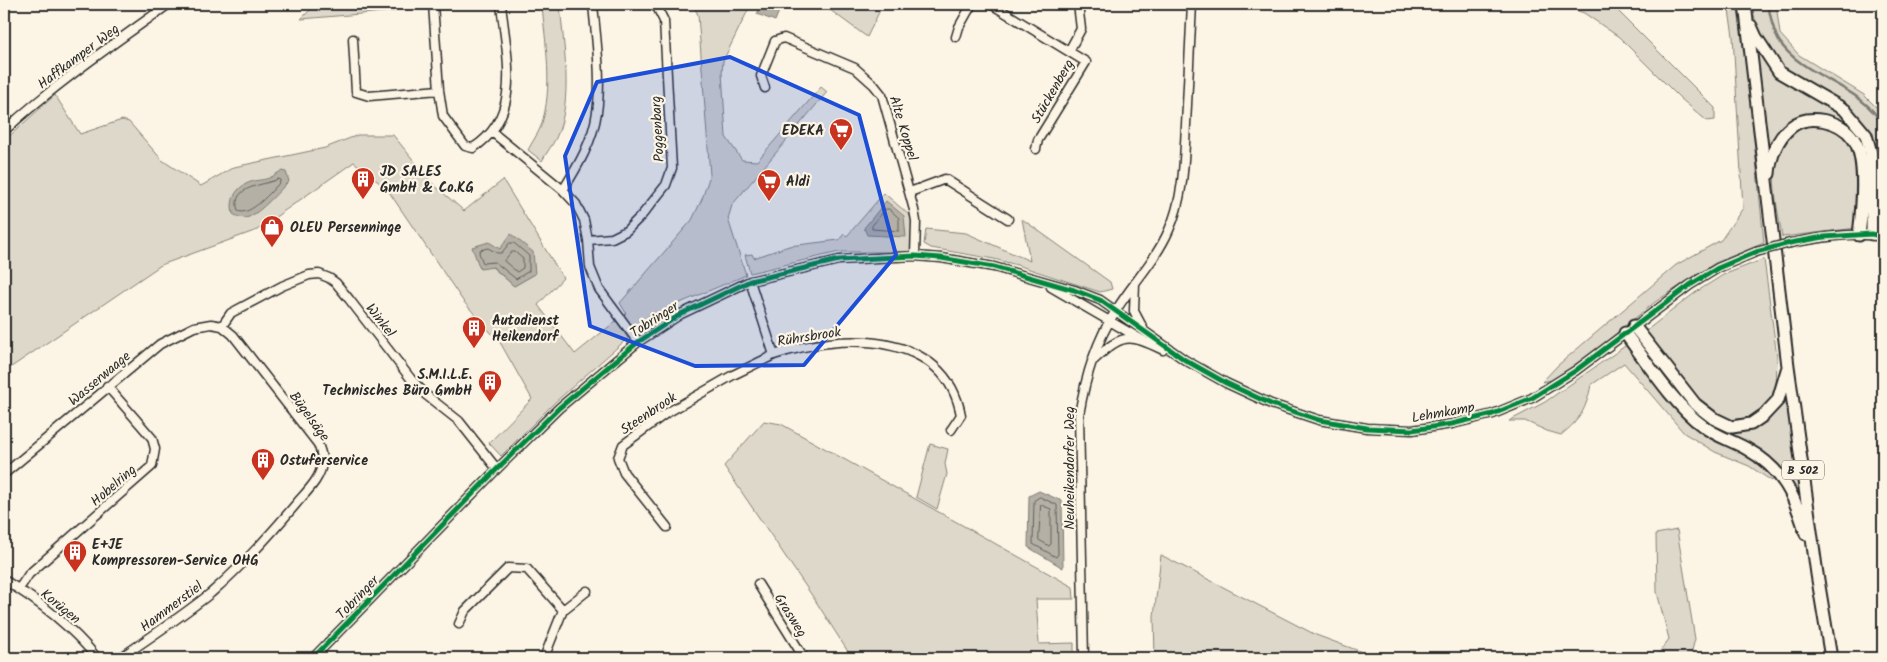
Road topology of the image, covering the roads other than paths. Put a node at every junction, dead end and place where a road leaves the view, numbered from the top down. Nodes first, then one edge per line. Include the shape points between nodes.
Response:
1 (169, 4) edge
2 (433, 4) edge
3 (501, 4) edge
4 (594, 4) edge
5 (653, 4) edge
6 (972, 4) edge
7 (991, 4) edge
8 (1078, 4) edge
9 (1192, 4) edge
10 (1745, 4) edge
11 (1747, 16) junction
12 (956, 37) dead end
13 (353, 40) dead end
14 (1069, 51) junction
15 (765, 88) dead end
16 (438, 90) junction
17 (4, 131) edge
18 (492, 132) junction
19 (1036, 149) dead end
20 (563, 190) junction
21 (910, 192) junction
22 (1767, 194) junction
23 (1008, 219) dead end
24 (1859, 235) junction
25 (1878, 236) edge
26 (588, 240) junction
27 (915, 256) junction
28 (1038, 280) junction
29 (750, 281) junction
30 (1135, 283) junction
31 (1115, 311) junction
32 (1109, 322) junction
33 (222, 326) junction
34 (1629, 329) junction
35 (1148, 339) junction
36 (638, 342) junction
37 (774, 356) junction
38 (1091, 363) junction
39 (1788, 366) junction
40 (108, 386) junction
41 (952, 430) dead end
42 (497, 469) junction
43 (4, 474) edge
44 (277, 527) joint
45 (667, 527) dead end
46 (1817, 574) junction
47 (4, 580) edge
48 (758, 584) dead end
49 (19, 589) junction
50 (587, 590) dead end
51 (564, 610) junction
52 (459, 624) dead end
53 (97, 658) edge
54 (120, 658) edge
55 (313, 658) edge
56 (544, 658) edge
57 (804, 658) edge
58 (1084, 658) edge
59 (1832, 658) edge

1 - 17 street, Haffkamper Weg via 103,50
2 - 16 street
3 - 18 street via 509,79 507,104
4 - 20 street via 599,94 597,114 588,144
5 - 26 street, Poggenbarg via 664,21 672,168 666,185 626,231 612,238
6 - 12 street
7 - 14 street, Stückenberg
8 - 14 street, Stückenberg via 1081,29
9 - 30 street, Neuheikendorfer Weg via 1179,200 1170,230
10 - 11 highway, B 502
11 - 22 highway, B 502
11 - 25 highway via 1756,37 1779,72 1845,110 1866,135 1871,153
13 - 16 street via 356,92 369,96
14 - 19 street, Stückenberg via 1086,62 1038,140
15 - 21 street, Alte Koppel via 761,76 775,41 784,38 855,68 882,96
16 - 18 street via 443,116 465,146 472,148
18 - 20 street
20 - 26 street via 576,204 584,220
21 - 23 street via 946,179
21 - 27 street, Alte Koppel via 916,221
22 - 24 highway via 1770,161 1780,139 1791,127 1803,121 1822,120 1840,126 1853,138 1863,165
22 - 39 highway, B 502
24 - 25 street
24 - 34 street, Lehmkamp, bridge via 1790,242 1756,252 1704,276
26 - 36 street via 590,267 599,289
27 - 28 street, Tobringer via 972,262
27 - 29 street, Tobringer via 838,260
28 - 31 street, Tobringer via 1100,300
28 - 32 street, Tobringer
29 - 36 street, Tobringer via 681,314
29 - 37 street, Rührsbrook
30 - 31 street, Neuheikendorfer Weg
30 - 35 street via 1136,315
31 - 32 street, Neuheikendorfer Weg
31 - 35 street
32 - 35 street
32 - 38 street, Neuheikendorfer Weg
33 - 40 street, Wasserwaage via 194,327 160,344
33 - 42 street, Winkel via 231,312 282,286 309,275 329,278 411,378 467,430
33 - 44 street, Bügelsäge via 233,335 318,444 321,453 322,463 314,483
34 - 35 street, Lehmkamp via 1575,371 1532,398 1493,414 1412,430 1367,428 1319,420 1271,404
34 - 39 highway via 1695,404 1713,418 1732,426 1751,424 1778,400
34 - 46 highway via 1679,403 1703,426 1772,466 1797,505
35 - 38 street via 1117,341
36 - 42 street, Tobringer via 559,408
37 - 41 street, Rührsbrook via 814,345 844,342 887,344 915,352 934,365 958,399 961,415
37 - 45 street, Steenbrook via 672,410 623,445 618,458 624,473
38 - 58 street, Neuheikendorfer Weg via 1079,416
39 - 46 highway, B 502
40 - 43 street, Wasserwaage
40 - 49 street, Hobelring via 152,438 155,449 152,466 29,574
42 - 55 street, Tobringer
44 - 54 street, Hammerstiel via 213,591
46 - 59 highway, B 502
47 - 49 street, Korügen
48 - 57 street, Grasweg
49 - 53 street, Korügen via 74,631
50 - 51 street
51 - 52 street via 527,568 508,568 465,611
51 - 56 street

